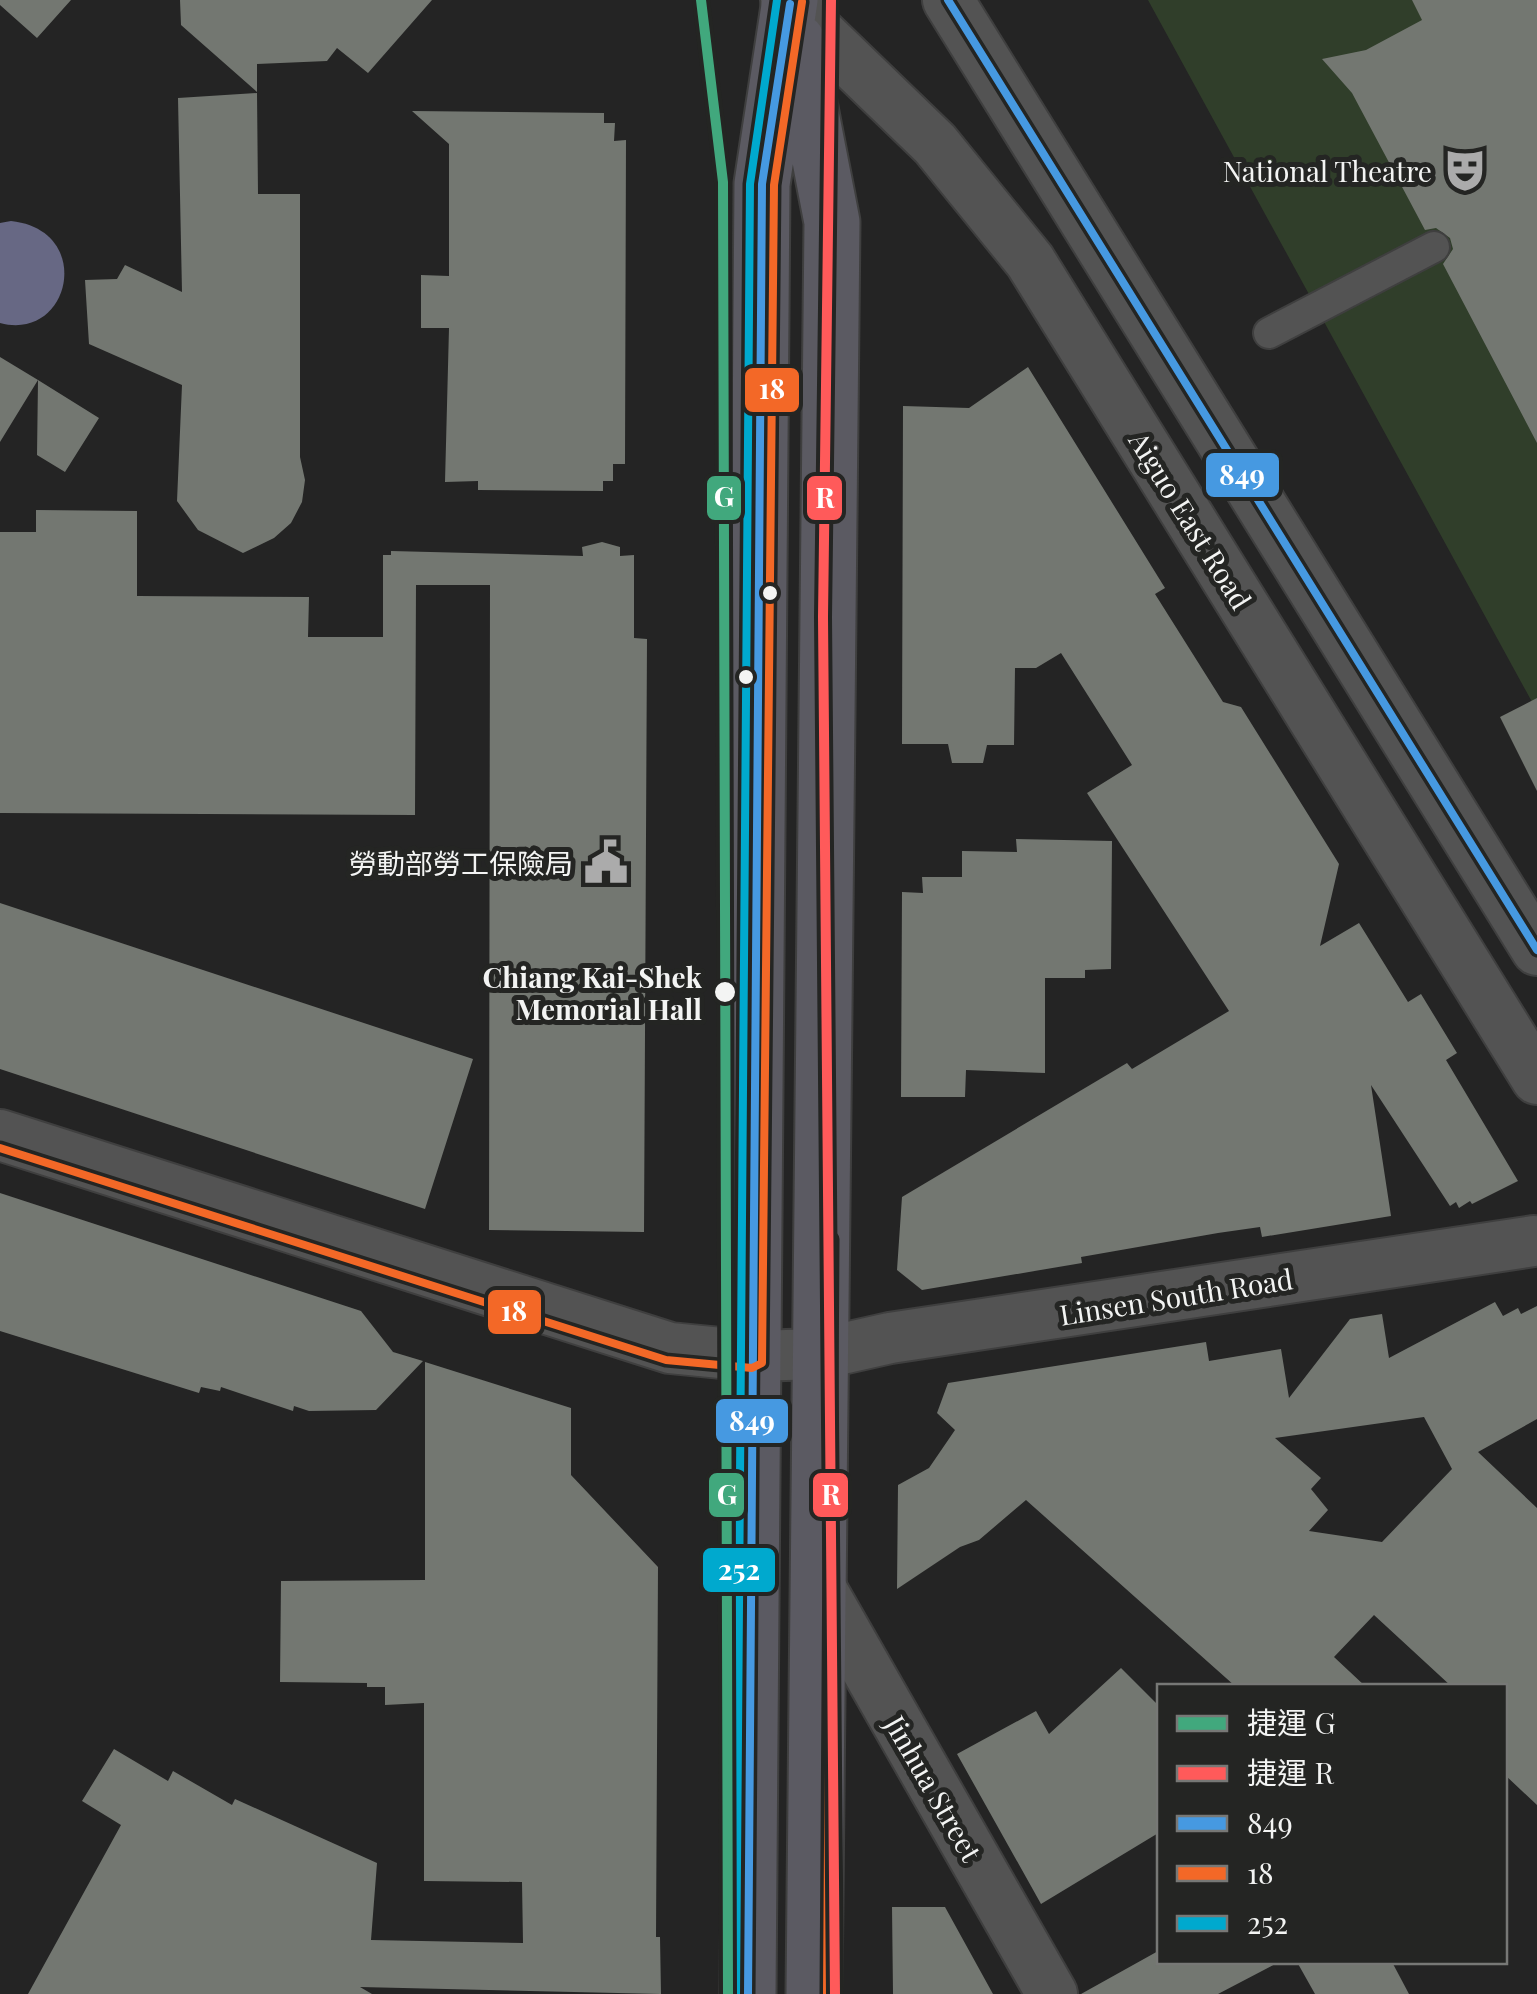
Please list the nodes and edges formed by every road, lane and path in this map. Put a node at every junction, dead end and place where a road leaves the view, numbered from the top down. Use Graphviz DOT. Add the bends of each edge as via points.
graph roads {
  1 [pos="948,0"];
  2 [pos="784,1"];
  3 [pos="1434,247"];
  4 [pos="1269,333"];
  5 [pos="1537,950"];
  6 [pos="1537,1079"];
  7 [pos="0,1135"];
  8 [pos="1534,1241"];
  9 [pos="819,1354"];
  10 [pos="752,1356"];
  11 [pos="817,1582"];
  12 [pos="748,1994"];
  13 [pos="814,1994"];
  14 [pos="1052,1994"];
  1 -- 5 [label="street"];
  2 -- 6 [label="street, Aiguo East Road" via="935,144 1030,261"];
  2 -- 9 [label="main road" via="832,222"];
  2 -- 10 [label="main road" via="762,184"];
  3 -- 4 [label="street"];
  7 -- 10 [label="street, Linsen South Road" via="670,1348"];
  8 -- 9 [label="street, Linsen South Road"];
  9 -- 10 [label="street, Linsen South Road"];
  9 -- 11 [label="main road"];
  10 -- 12 [label="main road"];
  11 -- 13 [label="main road"];
  11 -- 14 [label="street, Jinhua Street"];
}
